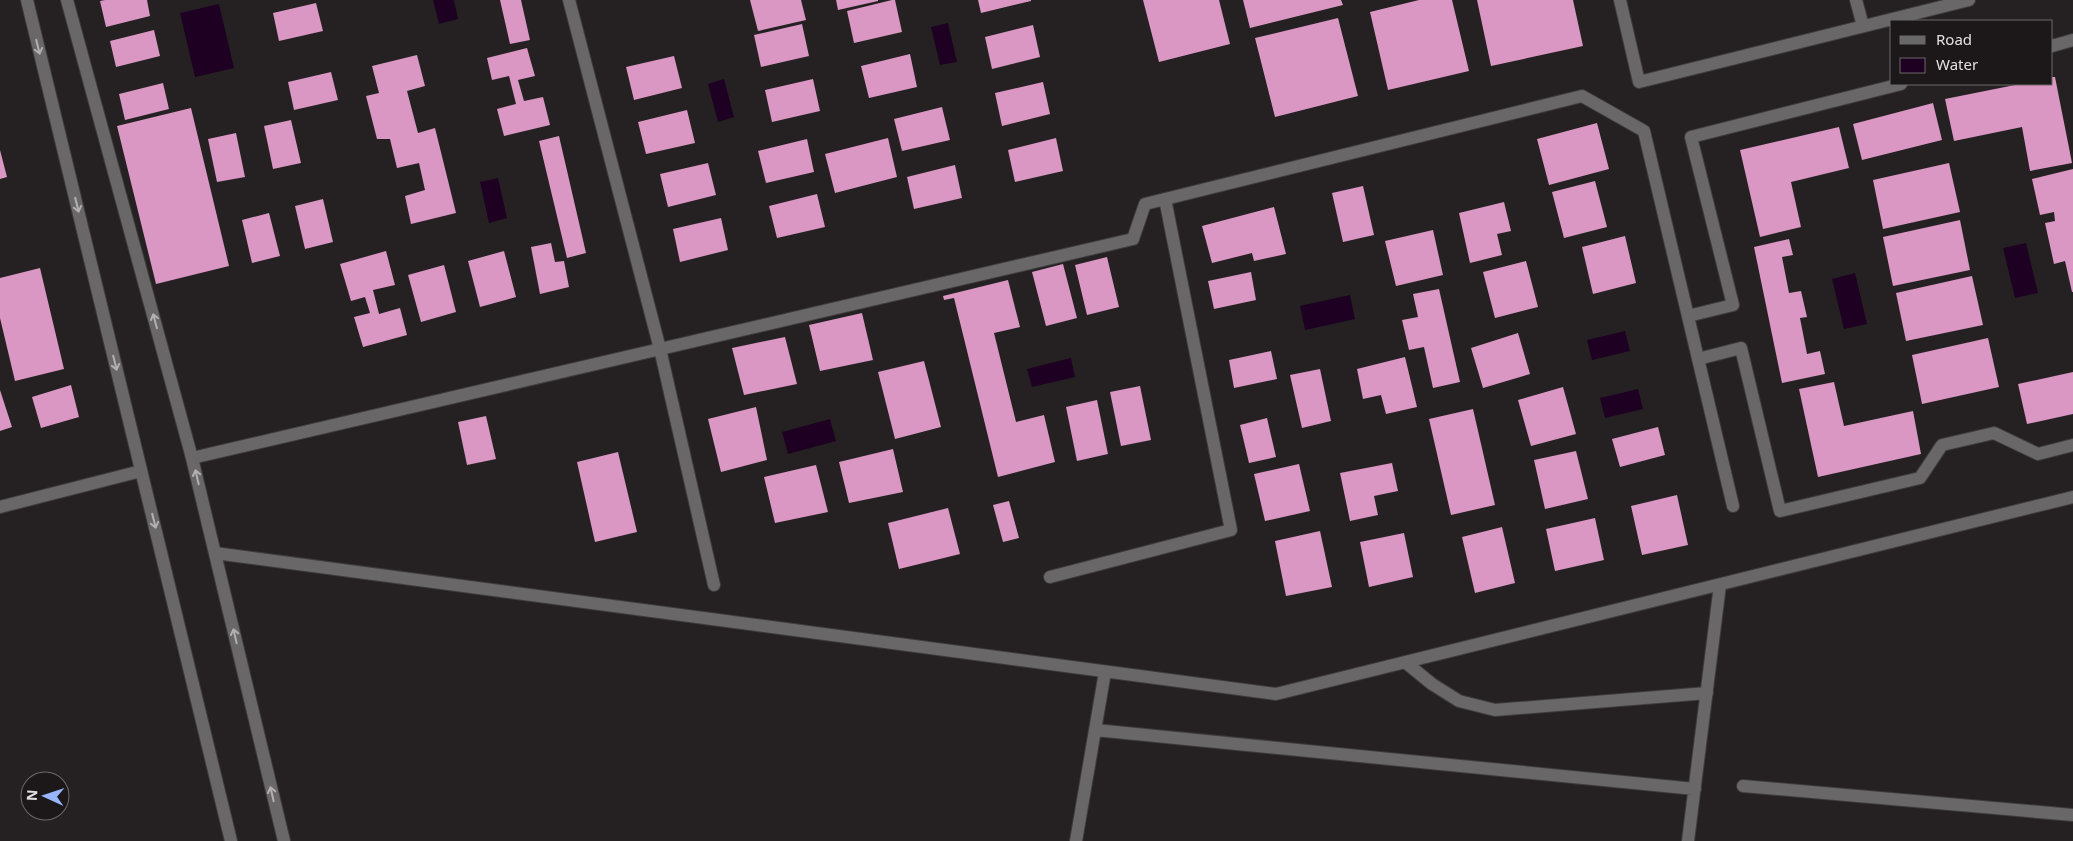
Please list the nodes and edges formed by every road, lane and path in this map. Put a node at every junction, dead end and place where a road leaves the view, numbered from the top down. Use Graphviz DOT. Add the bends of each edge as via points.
graph roads {
  1 [pos="27,0"];
  2 [pos="67,0"];
  3 [pos="569,0"];
  4 [pos="1620,0"];
  5 [pos="1856,0"];
  6 [pos="1969,0"];
  7 [pos="1863,26"];
  8 [pos="2073,40"];
  9 [pos="2053,46"];
  10 [pos="1897,85"];
  11 [pos="1165,199"];
  12 [pos="1688,316"];
  13 [pos="660,349"];
  14 [pos="1698,359"];
  15 [pos="2073,445"];
  16 [pos="192,458"];
  17 [pos="141,471"];
  18 [pos="2073,497"];
  19 [pos="1734,506"];
  20 [pos="0,507"];
  21 [pos="215,554"];
  22 [pos="1050,577"];
  23 [pos="1720,584"];
  24 [pos="714,585"];
  25 [pos="1405,662"];
  26 [pos="1105,672"];
  27 [pos="1707,693"];
  28 [pos="1094,730"];
  29 [pos="1743,786"];
  30 [pos="1695,789"];
  31 [pos="2073,815"];
  32 [pos="231,841"];
  33 [pos="284,841"];
  34 [pos="1076,841"];
  35 [pos="1688,841"];
  1 -- 17 [label="street, one-way"];
  16 -- 2 [label="street, one-way"];
  3 -- 13 [label="street"];
  4 -- 7 [label="street" via="1639,82"];
  5 -- 7 [label="street"];
  6 -- 7 [label="street"];
  8 -- 9 [label="street"];
  10 -- 12 [label="street" via="1691,136 1733,305"];
  11 -- 12 [label="street" via="1582,96 1644,131"];
  11 -- 13 [label="street" via="1145,204 1133,239"];
  11 -- 22 [label="street" via="1231,530"];
  12 -- 14 [label="street"];
  13 -- 16 [label="street"];
  13 -- 24 [label="street"];
  14 -- 15 [label="street" via="1741,348 1780,512 1920,478 1942,445 1994,433 2038,454"];
  14 -- 19 [label="street"];
  21 -- 16 [label="street, one-way"];
  17 -- 20 [label="street"];
  17 -- 32 [label="street, one-way"];
  18 -- 23 [label="street"];
  21 -- 26 [label="street"];
  33 -- 21 [label="street, one-way"];
  23 -- 25 [label="street"];
  23 -- 27 [label="street"];
  25 -- 26 [label="street" via="1276,694"];
  25 -- 27 [label="street" via="1458,701 1495,710"];
  26 -- 28 [label="street"];
  27 -- 30 [label="street"];
  28 -- 30 [label="street"];
  28 -- 34 [label="street"];
  29 -- 31 [label="street"];
  30 -- 35 [label="street"];
}
